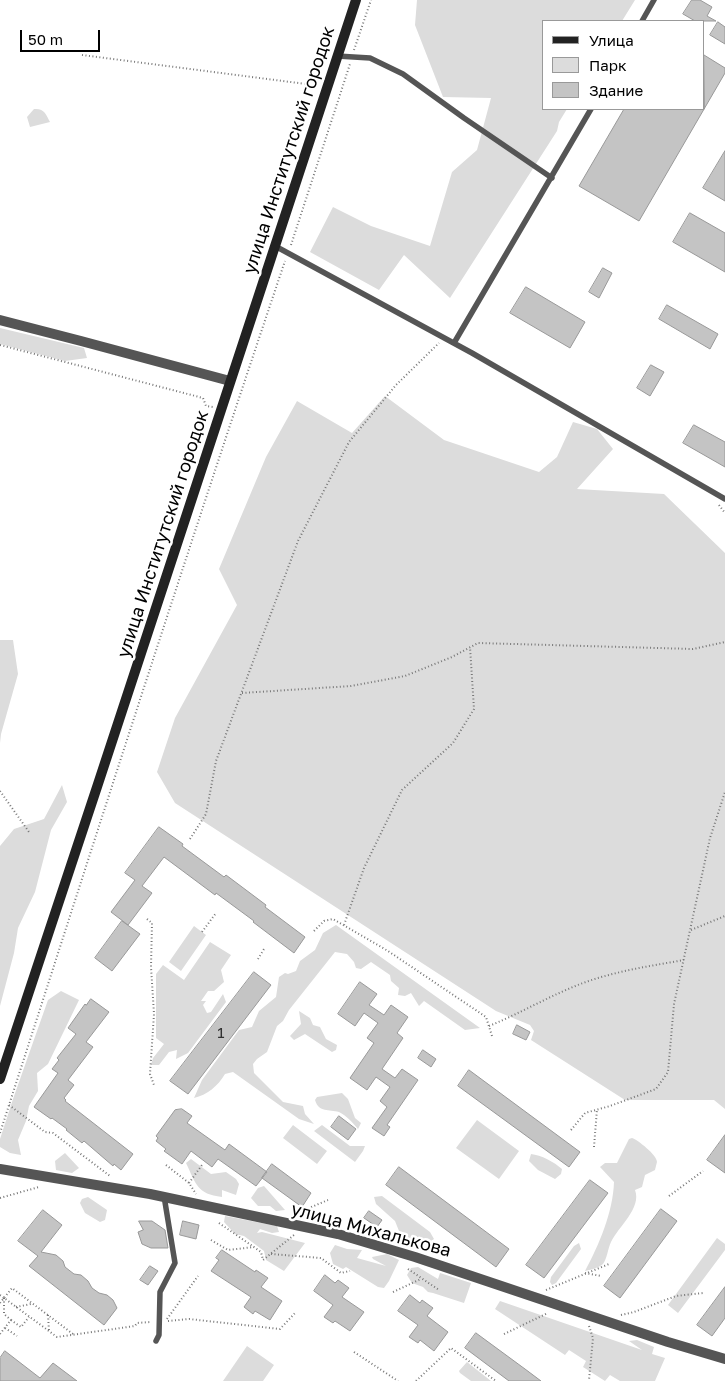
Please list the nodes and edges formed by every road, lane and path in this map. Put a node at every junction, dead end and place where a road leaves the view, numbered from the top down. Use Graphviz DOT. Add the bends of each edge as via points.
graph roads {
  1 [pos="356,0"];
  2 [pos="371,0"];
  3 [pos="654,0"];
  4 [pos="643,20"];
  5 [pos="82,55"];
  6 [pos="338,56"];
  7 [pos="352,57"];
  8 [pos="326,90"];
  9 [pos="590,110"];
  10 [pos="552,178"];
  11 [pos="275,246"];
  12 [pos="288,254"];
  13 [pos="0,320"];
  14 [pos="444,338"];
  15 [pos="454,343"];
  16 [pos="0,345"];
  17 [pos="230,381"];
  18 [pos="221,409"];
  19 [pos="725,499"];
  20 [pos="725,642"];
  21 [pos="470,647"];
  22 [pos="242,693"];
  23 [pos="0,792"];
  24 [pos="725,792"];
  25 [pos="29,832"];
  26 [pos="190,839"];
  27 [pos="216,913"];
  28 [pos="725,916"];
  29 [pos="148,919"];
  30 [pos="344,925"];
  31 [pos="690,930"];
  32 [pos="314,931"];
  33 [pos="202,932"];
  34 [pos="264,949"];
  35 [pos="258,959"];
  36 [pos="684,960"];
  37 [pos="489,1026"];
  38 [pos="492,1036"];
  39 [pos="0,1079"];
  40 [pos="154,1085"];
  41 [pos="9,1105"];
  42 [pos="596,1110"];
  43 [pos="571,1130"];
  44 [pos="0,1133"];
  45 [pos="594,1147"];
  46 [pos="166,1165"];
  47 [pos="202,1165"];
  48 [pos="0,1169"];
  49 [pos="703,1170"];
  50 [pos="112,1178"];
  51 [pos="44,1185"];
  52 [pos="164,1196"];
  53 [pos="669,1196"];
  54 [pos="0,1198"];
  55 [pos="328,1200"];
  56 [pos="294,1214"];
  57 [pos="219,1223"];
  58 [pos="304,1227"];
  59 [pos="211,1240"];
  60 [pos="254,1247"];
  61 [pos="271,1254"];
  62 [pos="608,1264"];
  63 [pos="408,1269"];
  64 [pos="350,1272"];
  65 [pos="585,1273"];
  66 [pos="198,1276"];
  67 [pos="601,1276"];
  68 [pos="421,1279"];
  69 [pos="438,1290"];
  70 [pos="394,1292"];
  71 [pos="703,1292"];
  72 [pos="527,1294"];
  73 [pos="0,1295"];
  74 [pos="4,1298"];
  75 [pos="0,1303"];
  76 [pos="32,1303"];
  77 [pos="561,1306"];
  78 [pos="16,1307"];
  79 [pos="296,1312"];
  80 [pos="585,1314"];
  81 [pos="48,1315"];
  82 [pos="29,1316"];
  83 [pos="11,1320"];
  84 [pos="602,1320"];
  85 [pos="160,1322"];
  86 [pos="5,1328"];
  87 [pos="49,1331"];
  88 [pos="0,1334"];
  89 [pos="73,1334"];
  90 [pos="504,1334"];
  91 [pos="17,1336"];
  92 [pos="156,1341"];
  93 [pos="354,1352"];
  94 [pos="725,1359"];
  95 [pos="589,1380"];
  96 [pos="398,1381"];
  97 [pos="416,1381"];
  98 [pos="496,1381"];
  1 -- 6 [label="street, улица Институтский городок"];
  2 -- 7 [label="path"];
  3 -- 4 [label="lane"];
  5 -- 8 [label="path" via="306,84"];
  6 -- 7 [label="lane"];
  6 -- 8 [label="street, улица Институтский городок"];
  7 -- 10 [label="lane" via="370,58 403,74"];
  7 -- 12 [label="path"];
  8 -- 11 [label="street, улица Институтский городок"];
  9 -- 10 [label="lane"];
  10 -- 15 [label="lane"];
  11 -- 12 [label="lane"];
  11 -- 17 [label="street, улица Институтский городок"];
  12 -- 14 [label="lane"];
  12 -- 41 [label="path"];
  13 -- 17 [label="street"];
  14 -- 15 [label="lane"];
  14 -- 22 [label="path" via="396,385 349,442 298,541"];
  15 -- 19 [label="lane"];
  16 -- 18 [label="path" via="203,398 206,406"];
  17 -- 18 [label="street, улица Институтский городок"];
  18 -- 39 [label="street, улица Институтский городок"];
  20 -- 21 [label="path" via="692,649 520,643 478,643"];
  21 -- 22 [label="path" via="405,676 351,686"];
  21 -- 30 [label="path" via="474,709 453,743 402,790 364,868"];
  22 -- 26 [label="path" via="216,761 206,814"];
  23 -- 25 [label="path"];
  24 -- 31 [label="path" via="710,838"];
  27 -- 33 [label="path"];
  28 -- 31 [label="path"];
  29 -- 40 [label="path" via="152,923 154,1014 150,1074"];
  30 -- 32 [label="path" via="333,919 324,921"];
  30 -- 37 [label="path" via="446,988 486,1017"];
  31 -- 36 [label="path"];
  34 -- 35 [label="path"];
  36 -- 37 [label="path" via="634,968 584,982"];
  36 -- 42 [label="path" via="674,1004 668,1072 656,1089"];
  37 -- 38 [label="path"];
  41 -- 44 [label="path"];
  41 -- 50 [label="path" via="46,1132 53,1132"];
  42 -- 43 [label="path" via="585,1113"];
  42 -- 45 [label="path"];
  46 -- 47 [label="path" via="189,1183"];
  48 -- 52 [label="street, улица Михалькова"];
  49 -- 53 [label="path"];
  51 -- 54 [label="path"];
  52 -- 58 [label="street, улица Михалькова"];
  52 -- 85 [label="lane" via="175,1263 160,1292"];
  55 -- 56 [label="path"];
  57 -- 60 [label="path"];
  58 -- 61 [label="path"];
  58 -- 72 [label="street, улица Михалькова" via="416,1256"];
  59 -- 60 [label="path" via="228,1250"];
  60 -- 61 [label="path" via="264,1260"];
  61 -- 64 [label="path" via="322,1258 341,1272"];
  62 -- 65 [label="path"];
  63 -- 68 [label="path"];
  65 -- 67 [label="path"];
  65 -- 72 [label="path" via="548,1290"];
  66 -- 79 [label="path" via="166,1321 188,1319 280,1329"];
  68 -- 69 [label="path"];
  68 -- 70 [label="path"];
  71 -- 84 [label="path" via="676,1296"];
  72 -- 77 [label="street, улица Михалькова"];
  73 -- 74 [label="path"];
  74 -- 75 [label="path"];
  74 -- 76 [label="path" via="12,1288"];
  74 -- 78 [label="path"];
  74 -- 83 [label="path" via="4,1314"];
  76 -- 78 [label="path"];
  76 -- 81 [label="path"];
  77 -- 80 [label="street, улица Михалькова"];
  77 -- 90 [label="path"];
  78 -- 82 [label="path"];
  80 -- 84 [label="street, улица Михалькова"];
  80 -- 95 [label="path" via="593,1338"];
  81 -- 87 [label="path"];
  81 -- 89 [label="path"];
  82 -- 83 [label="path" via="21,1327"];
  82 -- 87 [label="path"];
  83 -- 86 [label="path"];
  84 -- 94 [label="street, улица Михалькова"];
  85 -- 89 [label="path"];
  85 -- 92 [label="lane"];
  86 -- 88 [label="path"];
  86 -- 91 [label="path"];
  87 -- 89 [label="path" via="57,1337"];
  93 -- 96 [label="path"];
  97 -- 98 [label="path" via="451,1348"];
}
